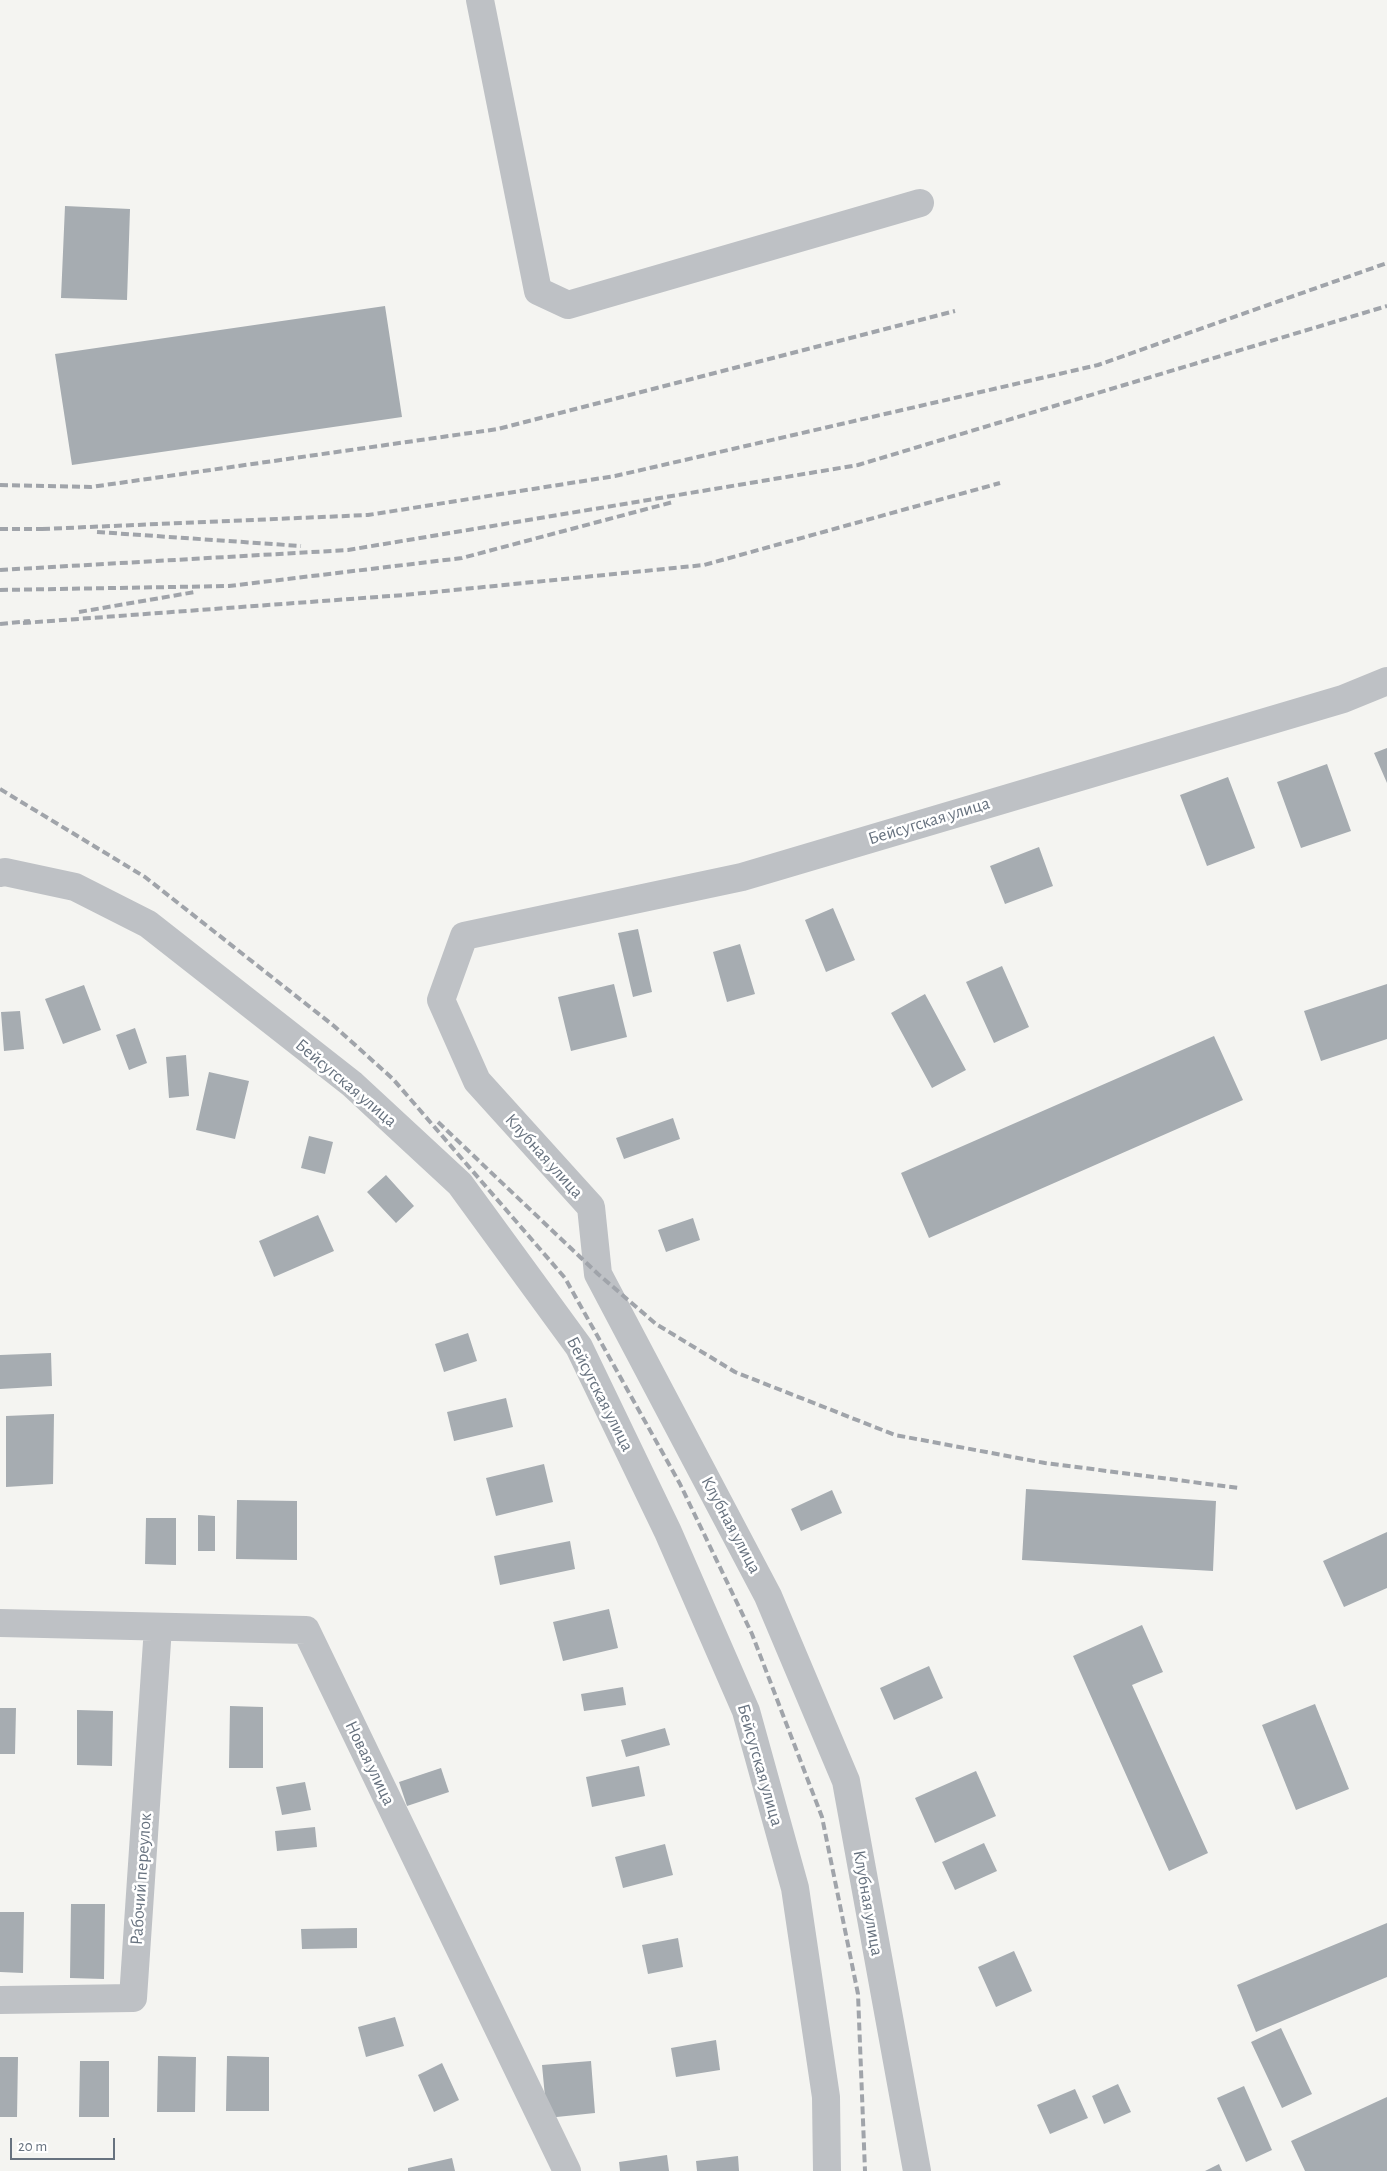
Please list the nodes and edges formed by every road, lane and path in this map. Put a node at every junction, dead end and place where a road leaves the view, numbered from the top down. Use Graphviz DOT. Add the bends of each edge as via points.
graph roads {
  1 [pos="480,0"];
  2 [pos="920,203"];
  3 [pos="1387,681"];
  4 [pos="0,873"];
  5 [pos="464,936"];
  6 [pos="0,1623"];
  7 [pos="158,1627"];
  8 [pos="0,2000"];
  9 [pos="567,2171"];
  10 [pos="827,2171"];
  11 [pos="917,2171"];
  1 -- 2 [label="street" via="538,291 568,305"];
  3 -- 5 [label="street, Бейсугская улица" via="1343,699 742,877"];
  4 -- 10 [label="street, Бейсугская улица" via="75,887 148,924 352,1084 460,1184 579,1346 668,1532 746,1711 794,1888 826,2097"];
  5 -- 11 [label="street, Клубная улица" via="441,1000 477,1081 591,1208 598,1274 768,1596 846,1781"];
  6 -- 7 [label="street, Новая улица"];
  7 -- 8 [label="street, Рабочий переулок" via="133,1998"];
  7 -- 9 [label="street, Новая улица" via="306,1630"];
}
